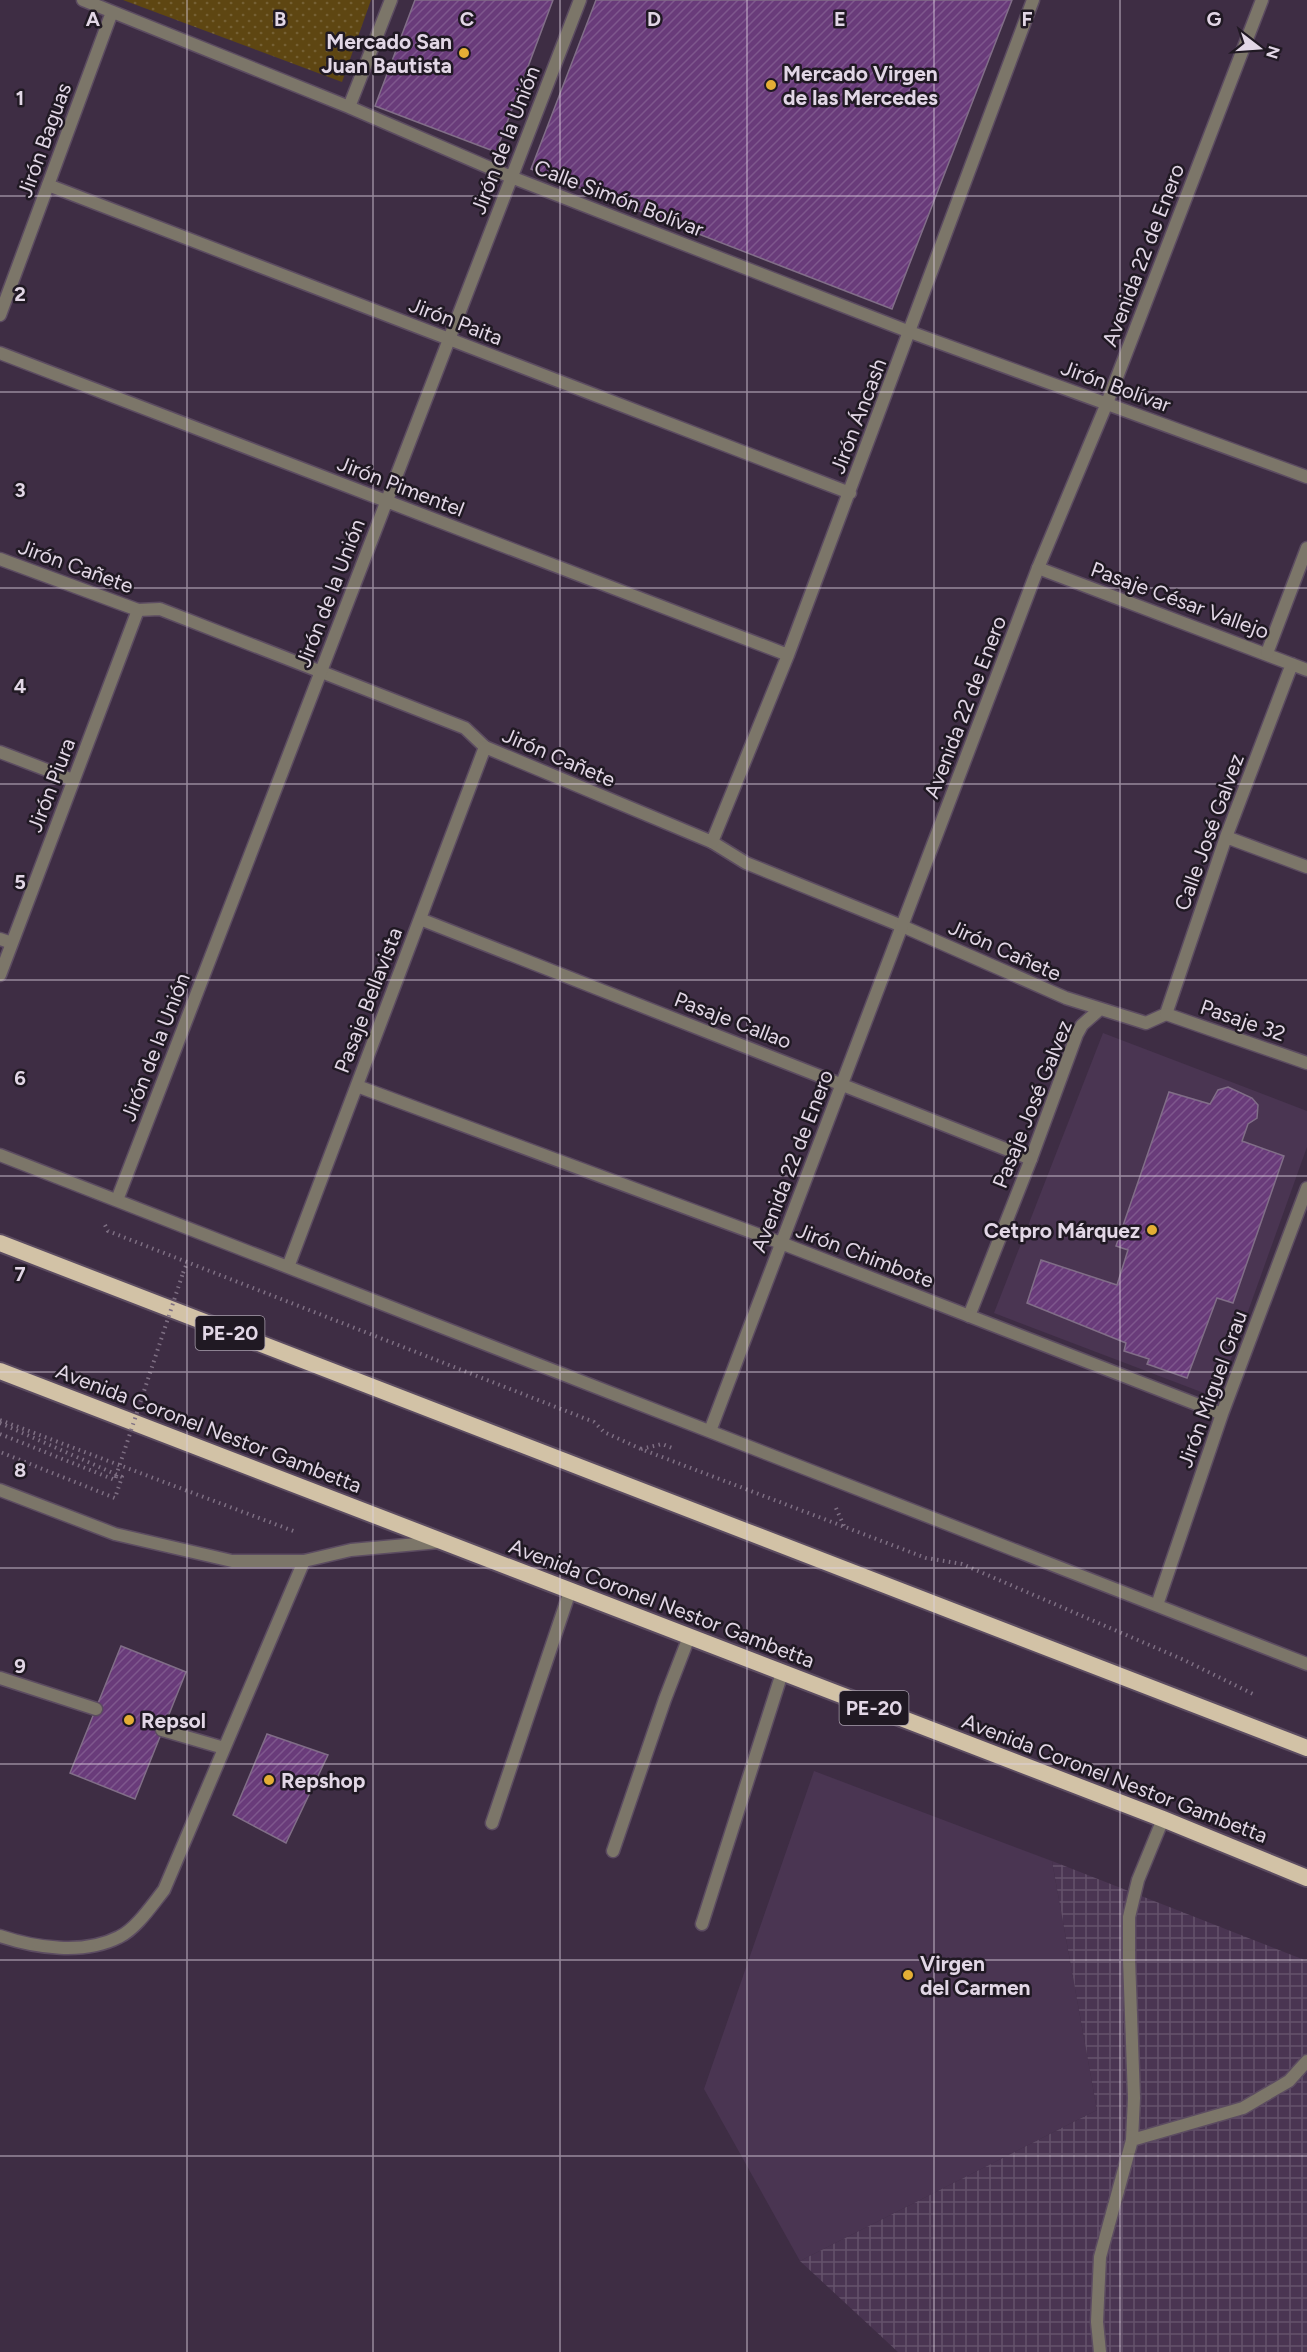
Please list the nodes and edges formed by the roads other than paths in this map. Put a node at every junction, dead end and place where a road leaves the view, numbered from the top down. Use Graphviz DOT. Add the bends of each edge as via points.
graph roads {
  1 [pos="83,0"];
  2 [pos="390,0"];
  3 [pos="580,0"];
  4 [pos="1033,0"];
  5 [pos="1262,0"];
  6 [pos="112,12"];
  7 [pos="349,107"];
  8 [pos="511,177"];
  9 [pos="48,184"];
  10 [pos="0,315"];
  11 [pos="910,332"];
  12 [pos="449,339"];
  13 [pos="0,353"];
  14 [pos="1107,403"];
  15 [pos="1307,477"];
  16 [pos="850,493"];
  17 [pos="386,501"];
  18 [pos="1307,548"];
  19 [pos="0,560"];
  20 [pos="1038,568"];
  21 [pos="138,609"];
  22 [pos="1267,653"];
  23 [pos="788,655"];
  24 [pos="1292,664"];
  25 [pos="1307,670"];
  26 [pos="321,671"];
  27 [pos="485,747"];
  28 [pos="0,752"];
  29 [pos="73,780"];
  30 [pos="1226,837"];
  31 [pos="712,842"];
  32 [pos="1307,867"];
  33 [pos="420,919"];
  34 [pos="902,926"];
  35 [pos="6,941"];
  36 [pos="0,975"];
  37 [pos="1099,1010"];
  38 [pos="1166,1014"];
  39 [pos="1307,1063"];
  40 [pos="842,1083"];
  41 [pos="357,1086"];
  42 [pos="0,1155"];
  43 [pos="1031,1159"];
  44 [pos="1307,1188"];
  45 [pos="117,1200"];
  46 [pos="0,1243"];
  47 [pos="781,1243"];
  48 [pos="288,1267"];
  49 [pos="969,1316"];
  50 [pos="0,1371"];
  51 [pos="1222,1414"];
  52 [pos="710,1431"];
  53 [pos="0,1490"];
  54 [pos="440,1542"];
  55 [pos="304,1561"];
  56 [pos="570,1591"];
  57 [pos="1157,1605"];
  58 [pos="689,1637"];
  59 [pos="1307,1664"];
  60 [pos="782,1673"];
  61 [pos="0,1678"];
  62 [pos="96,1710"];
  63 [pos="162,1731"];
  64 [pos="224,1748"];
  65 [pos="1307,1748"];
  66 [pos="1163,1819"];
  67 [pos="492,1823"];
  68 [pos="613,1851"];
  69 [pos="1307,1878"];
  70 [pos="702,1924"];
  71 [pos="0,1936"];
  72 [pos="1307,2061"];
  73 [pos="1132,2140"];
  74 [pos="1100,2352"];
  1 -- 6 [label="street, Calle Simón Bolívar"];
  2 -- 7 [label="street"];
  3 -- 8 [label="street, Jirón de la Unión"];
  4 -- 11 [label="street, Jirón Áncash"];
  5 -- 14 [label="street, Avenida 22 de Enero"];
  6 -- 7 [label="street, Calle Simón Bolívar"];
  6 -- 9 [label="street, Jirón Baguas"];
  7 -- 8 [label="street, Calle Simón Bolívar"];
  8 -- 11 [label="street, Calle Simón Bolívar"];
  8 -- 12 [label="street, Jirón de la Unión"];
  9 -- 10 [label="street, Jirón Baguas"];
  9 -- 12 [label="street, Jirón Paita"];
  11 -- 14 [label="street, Jirón Bolívar"];
  11 -- 16 [label="street, Jirón Áncash"];
  12 -- 16 [label="street, Jirón Paita"];
  12 -- 17 [label="street, Jirón de la Unión"];
  13 -- 17 [label="street, Jirón Pimentel"];
  14 -- 15 [label="street, Jirón Bolívar"];
  14 -- 20 [label="street, Avenida 22 de Enero"];
  16 -- 23 [label="street, Jirón Áncash"];
  17 -- 23 [label="street, Jirón Pimentel"];
  17 -- 26 [label="street, Jirón de la Unión"];
  18 -- 22 [label="street"];
  19 -- 21 [label="street, Jirón Cañete"];
  20 -- 22 [label="street, Pasaje César Vallejo"];
  20 -- 34 [label="street, Avenida 22 de Enero"];
  21 -- 26 [label="street, Jirón Cañete" via="160,609"];
  21 -- 29 [label="street, Jirón Piura"];
  22 -- 24 [label="street, Pasaje César Vallejo"];
  23 -- 31 [label="street, Jirón Áncash"];
  24 -- 25 [label="street, Pasaje César Vallejo"];
  24 -- 30 [label="street, Calle José Galvez"];
  26 -- 27 [label="street, Jirón Cañete" via="465,728"];
  26 -- 45 [label="street, Jirón de la Unión"];
  27 -- 31 [label="street, Jirón Cañete"];
  27 -- 33 [label="street, Pasaje Bellavista"];
  28 -- 29 [label="street"];
  29 -- 35 [label="street, Jirón Piura"];
  30 -- 32 [label="street"];
  30 -- 38 [label="street, Calle José Galvez"];
  31 -- 34 [label="street, Jirón Cañete" via="746,862"];
  33 -- 40 [label="street, Pasaje Callao"];
  33 -- 41 [label="street, Pasaje Bellavista"];
  34 -- 37 [label="street, Jirón Cañete"];
  34 -- 40 [label="street, Avenida 22 de Enero"];
  35 -- 36 [label="street, Jirón Piura"];
  37 -- 38 [label="street, Pasaje José Galvez" via="1146,1023"];
  37 -- 43 [label="street, Pasaje José Galvez" via="1077,1034"];
  38 -- 39 [label="street, Pasaje 32"];
  40 -- 43 [label="street, Pasaje Callao"];
  40 -- 47 [label="street, Avenida 22 de Enero"];
  41 -- 47 [label="street, Jirón Chimbote"];
  41 -- 48 [label="street, Pasaje Bellavista"];
  42 -- 45 [label="street"];
  43 -- 49 [label="street, Pasaje José Galvez"];
  44 -- 51 [label="street, Jirón Miguel Grau"];
  45 -- 48 [label="street"];
  46 -- 65 [label="highway, PE-20"];
  47 -- 49 [label="street, Jirón Chimbote"];
  47 -- 52 [label="street, Avenida 22 de Enero"];
  48 -- 52 [label="street"];
  49 -- 51 [label="street, Jirón Chimbote"];
  50 -- 54 [label="highway, Avenida Coronel Nestor Gambetta / PE-20"];
  51 -- 57 [label="street, Jirón Miguel Grau"];
  52 -- 57 [label="street"];
  53 -- 55 [label="street" via="115,1533 232,1561"];
  54 -- 55 [label="street" via="351,1550"];
  54 -- 56 [label="highway, Avenida Coronel Nestor Gambetta / PE-20"];
  55 -- 64 [label="street"];
  56 -- 58 [label="highway, Avenida Coronel Nestor Gambetta / PE-20"];
  56 -- 67 [label="street"];
  57 -- 59 [label="street"];
  58 -- 60 [label="highway, Avenida Coronel Nestor Gambetta / PE-20"];
  58 -- 68 [label="street"];
  60 -- 66 [label="highway, Avenida Coronel Nestor Gambetta / PE-20"];
  60 -- 70 [label="street"];
  61 -- 62 [label="street"];
  63 -- 64 [label="street"];
  64 -- 71 [label="street" via="164,1890 120,1937 88,1946 59,1948"];
  66 -- 69 [label="highway, Avenida Coronel Nestor Gambetta / PE-20"];
  66 -- 73 [label="street" via="1138,1880 1130,1917"];
  72 -- 73 [label="street" via="1289,2081 1243,2108"];
  73 -- 74 [label="street" via="1100,2257"];
}
